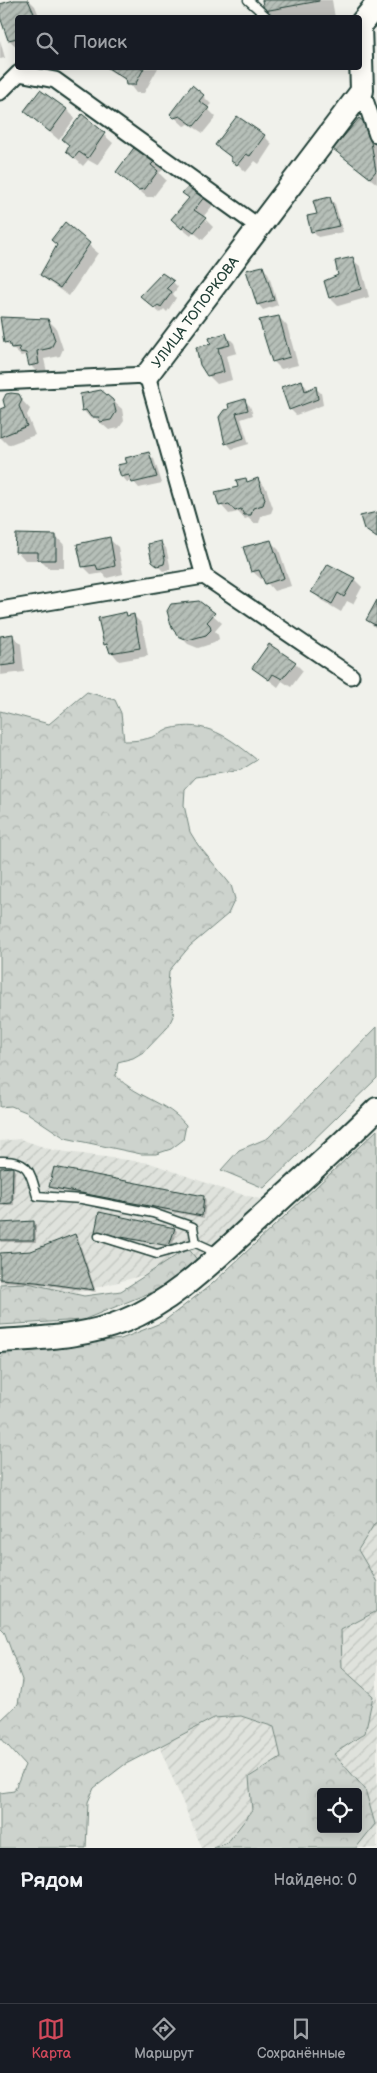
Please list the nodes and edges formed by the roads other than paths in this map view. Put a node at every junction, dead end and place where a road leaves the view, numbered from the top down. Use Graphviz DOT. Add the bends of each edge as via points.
graph roads {
  1 [pos="248,0"];
  2 [pos="377,4"];
  3 [pos="265,15"];
  4 [pos="362,23"];
  5 [pos="361,70"];
  6 [pos="362,91"];
  7 [pos="0,92"];
  8 [pos="374,116"];
  9 [pos="377,135"];
  10 [pos="259,227"];
  11 [pos="147,375"];
  12 [pos="0,382"];
  13 [pos="204,576"];
  14 [pos="0,610"];
  15 [pos="351,676"];
  16 [pos="377,1109"];
  17 [pos="0,1161"];
  18 [pos="99,1236"];
  19 [pos="196,1243"];
  20 [pos="220,1254"];
  21 [pos="0,1341"];
  1 -- 3 [label="lane"];
  2 -- 4 [label="main road"];
  5 -- 6 [label="main road"];
  6 -- 8 [label="street"];
  6 -- 10 [label="main road, УЛИЦА ТОПОРКОВА"];
  7 -- 10 [label="street" via="19,73 55,80"];
  8 -- 9 [label="street"];
  10 -- 11 [label="main road, УЛИЦА ТОПОРКОВА"];
  11 -- 12 [label="street, УЛИЦА ТОПОРКОВА"];
  11 -- 13 [label="street"];
  13 -- 14 [label="street"];
  13 -- 15 [label="street"];
  16 -- 20 [label="main road"];
  17 -- 19 [label="lane" via="15,1160 30,1171 37,1196 82,1199 153,1212 193,1227"];
  18 -- 19 [label="lane" via="157,1254"];
  19 -- 20 [label="lane"];
  20 -- 21 [label="main road" via="173,1293 124,1321 77,1334"];
}
